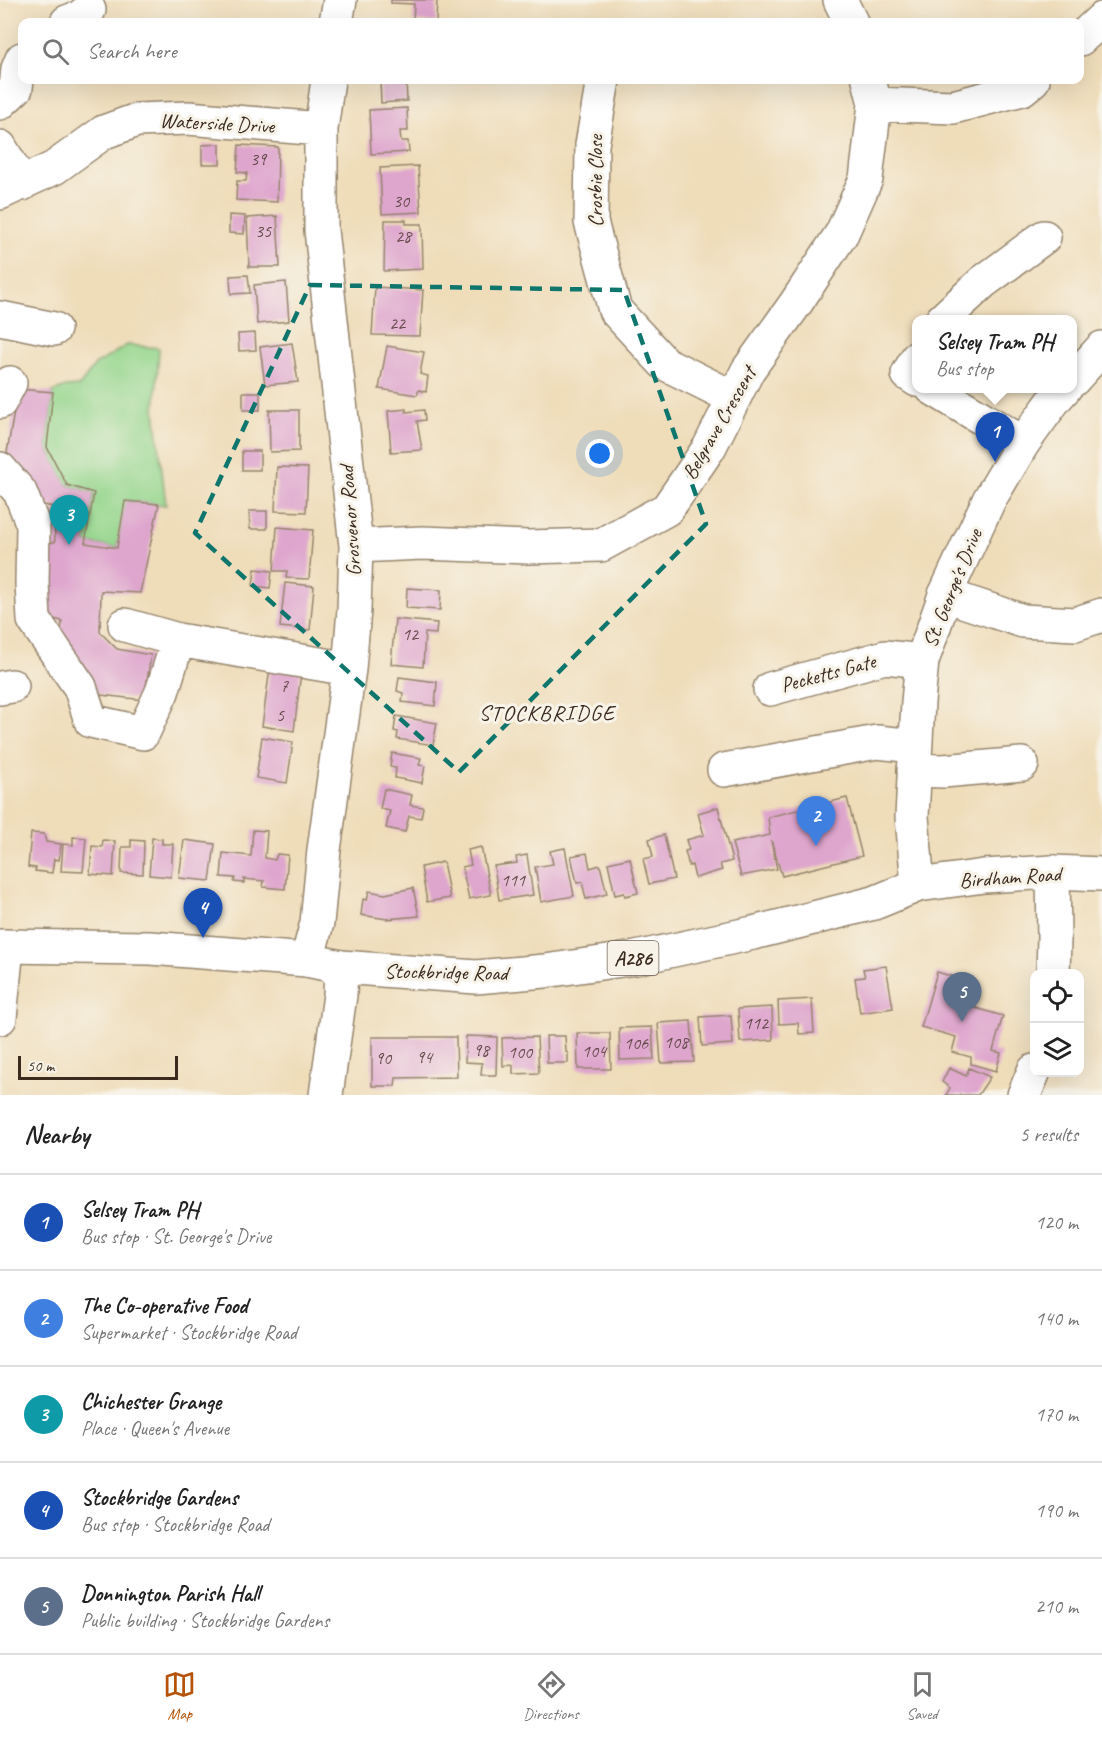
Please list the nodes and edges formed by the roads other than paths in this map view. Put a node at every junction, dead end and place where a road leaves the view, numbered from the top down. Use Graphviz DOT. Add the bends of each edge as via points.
graph roads {
  1 [pos="340,0"];
  2 [pos="840,0"];
  3 [pos="337,18"];
  4 [pos="849,18"];
  5 [pos="1102,19"];
  6 [pos="1084,35"];
  7 [pos="18,76"];
  8 [pos="327,84"];
  9 [pos="602,84"];
  10 [pos="1028,84"];
  11 [pos="872,92"];
  12 [pos="0,103"];
  13 [pos="321,129"];
  14 [pos="0,147"];
  15 [pos="11,188"];
  16 [pos="1044,237"];
  17 [pos="947,315"];
  18 [pos="0,318"];
  19 [pos="54,329"];
  20 [pos="1102,348"];
  21 [pos="1077,376"];
  22 [pos="947,393"];
  23 [pos="1060,393"];
  24 [pos="734,398"];
  25 [pos="1023,443"];
  26 [pos="0,469"];
  27 [pos="356,546"];
  28 [pos="945,595"];
  29 [pos="1102,615"];
  30 [pos="125,625"];
  31 [pos="178,640"];
  32 [pos="922,661"];
  33 [pos="349,669"];
  34 [pos="770,689"];
  35 [pos="915,758"];
  36 [pos="1022,764"];
  37 [pos="724,770"];
  38 [pos="1053,872"];
  39 [pos="1102,874"];
  40 [pos="918,885"];
  41 [pos="4,946"];
  42 [pos="307,960"];
  43 [pos="341,967"];
  44 [pos="1053,969"];
  45 [pos="0,1018"];
  46 [pos="1032,1077"];
  47 [pos="326,1095"];
  48 [pos="1024,1095"];
  1 -- 3 [label="street"];
  2 -- 4 [label="street"];
  5 -- 6 [label="street"];
  7 -- 12 [label="street" via="16,88"];
  8 -- 13 [label="street, Grosvenor Road"];
  9 -- 24 [label="street, Crosbie Close" via="592,145 591,222 615,310 664,363"];
  10 -- 11 [label="street" via="1022,89 953,106"];
  11 -- 24 [label="street, Belgrave Crescent" via="866,179 842,233 748,370"];
  13 -- 15 [label="street, Waterside Drive" via="189,118 137,120 104,132 54,168"];
  13 -- 27 [label="street, Grosvenor Road" via="321,230"];
  14 -- 15 [label="street, Waterside Drive"];
  16 -- 17 [label="street" via="983,282"];
  18 -- 19 [label="street"];
  20 -- 21 [label="street"];
  22 -- 25 [label="street"];
  23 -- 25 [label="street, St. George's Drive"];
  24 -- 27 [label="street, Belgrave Crescent" via="709,448 667,509 601,545"];
  25 -- 28 [label="street, St. George's Drive" via="989,500"];
  26 -- 31 [label="street" via="20,492 33,525 34,620 80,687 91,721 143,732 162,692"];
  27 -- 33 [label="street, Grosvenor Road"];
  28 -- 29 [label="street" via="1023,621 1075,624"];
  28 -- 32 [label="street, St. George's Drive"];
  30 -- 31 [label="street"];
  31 -- 33 [label="street"];
  32 -- 34 [label="street, Pecketts Gate" via="885,657"];
  32 -- 35 [label="street, St. George's Drive"];
  33 -- 42 [label="street, Grosvenor Road" via="317,923"];
  35 -- 36 [label="street" via="943,771"];
  35 -- 37 [label="street" via="877,742"];
  35 -- 40 [label="street, St. George's Drive" via="912,817"];
  38 -- 39 [label="street, Birdham Road / A286"];
  38 -- 40 [label="street, Birdham Road / A286"];
  38 -- 44 [label="street"];
  40 -- 43 [label="street, Stockbridge Road / A286" via="874,903 753,933 568,968 476,977"];
  41 -- 42 [label="street, Stockbridge Road / A286" via="150,948"];
  41 -- 45 [label="street"];
  42 -- 43 [label="street, Stockbridge Road / A286"];
  43 -- 47 [label="street"];
  46 -- 48 [label="street"];
}
